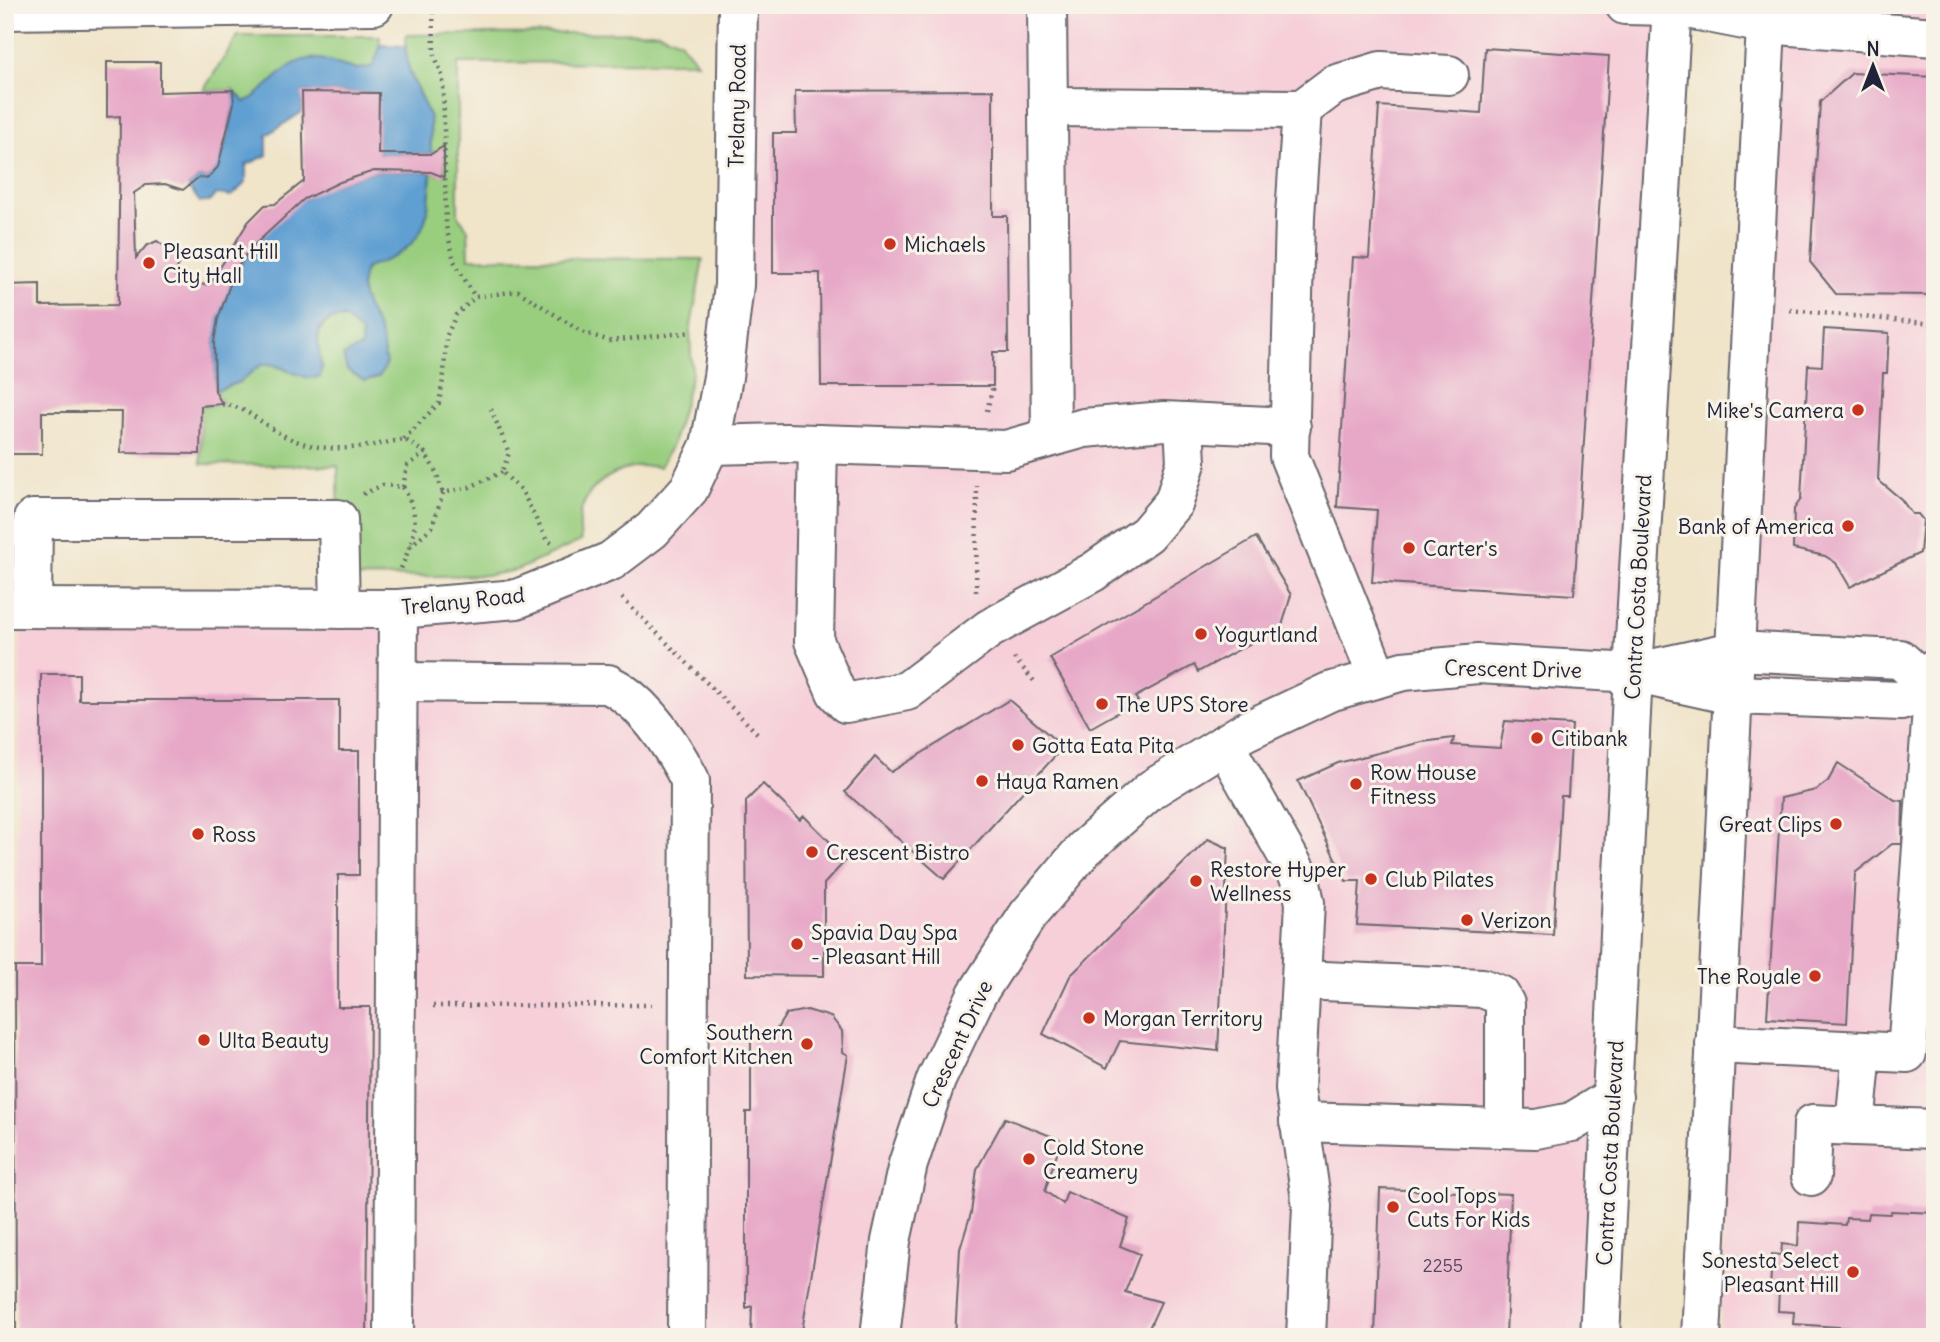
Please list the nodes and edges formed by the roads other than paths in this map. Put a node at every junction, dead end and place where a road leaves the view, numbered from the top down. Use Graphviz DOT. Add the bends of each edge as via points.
graph roads {
  1 [pos="374,5"];
  2 [pos="738,5"];
  3 [pos="1047,5"];
  4 [pos="1625,5"];
  5 [pos="1672,6"];
  6 [pos="5,10"];
  7 [pos="1766,15"];
  8 [pos="1935,37"];
  9 [pos="1449,75"];
  10 [pos="1048,107"];
  11 [pos="1302,109"];
  12 [pos="1184,422"];
  13 [pos="1291,427"];
  14 [pos="1051,437"];
  15 [pos="818,444"];
  16 [pos="710,445"];
  17 [pos="19,519"];
  18 [pos="19,608"];
  19 [pos="340,609"];
  20 [pos="398,609"];
  21 [pos="1734,651"];
  22 [pos="1633,673"];
  23 [pos="1378,678"];
  24 [pos="398,682"];
  25 [pos="1934,682"];
  26 [pos="1732,695"];
  27 [pos="1224,744"];
  28 [pos="1301,980"];
  29 [pos="1715,1044"];
  30 [pos="1862,1051"];
  31 [pos="1921,1052"];
  32 [pos="1613,1097"];
  33 [pos="1299,1122"];
  34 [pos="1855,1126"];
  35 [pos="1505,1128"];
  36 [pos="1935,1129"];
  37 [pos="1811,1176"];
  38 [pos="1703,1280"];
  39 [pos="394,1337"];
  40 [pos="687,1337"];
  41 [pos="880,1337"];
  42 [pos="1306,1337"];
  43 [pos="1600,1337"];
  44 [pos="1701,1337"];
  45 [pos="1720,1337"];
  1 -- 6 [label="main road"];
  2 -- 16 [label="main road, Trelany Road" via="734,285"];
  3 -- 10 [label="main road"];
  4 -- 5 [label="main road"];
  5 -- 7 [label="main road"];
  5 -- 22 [label="main road, Contra Costa Boulevard"];
  7 -- 8 [label="main road"];
  7 -- 21 [label="main road"];
  9 -- 11 [label="main road" via="1381,71 1334,85"];
  10 -- 11 [label="main road"];
  10 -- 14 [label="main road"];
  11 -- 13 [label="main road"];
  12 -- 13 [label="main road"];
  12 -- 14 [label="main road" via="1084,428"];
  12 -- 15 [label="main road" via="1186,463 1174,502 1147,534 1093,572 989,629 907,691 846,703 836,692 814,641"];
  13 -- 23 [label="main road" via="1289,456"];
  14 -- 15 [label="main road" via="1006,450"];
  15 -- 16 [label="main road"];
  16 -- 20 [label="main road, Trelany Road" via="689,489 652,530 611,561 517,599"];
  17 -- 18 [label="main road"];
  17 -- 19 [label="main road" via="338,519"];
  18 -- 19 [label="main road, Trelany Road"];
  19 -- 20 [label="main road, Trelany Road"];
  20 -- 24 [label="main road"];
  21 -- 22 [label="main road"];
  21 -- 25 [label="main road" via="1900,659"];
  21 -- 26 [label="main road"];
  22 -- 23 [label="main road, Crescent Drive" via="1479,664 1403,671"];
  22 -- 26 [label="main road, Crescent Drive"];
  22 -- 32 [label="main road, Contra Costa Boulevard"];
  23 -- 27 [label="main road, Crescent Drive" via="1329,692"];
  24 -- 39 [label="main road"];
  24 -- 40 [label="main road" via="608,684 622,691 670,742 691,780"];
  25 -- 26 [label="main road, Crescent Drive" via="1901,701"];
  25 -- 31 [label="main road"];
  26 -- 29 [label="main road"];
  27 -- 28 [label="main road" via="1300,878 1305,904"];
  27 -- 41 [label="main road, Crescent Drive" via="1152,789 1084,849 1028,915 977,994 936,1080 908,1164 891,1241"];
  28 -- 33 [label="main road" via="1295,1089"];
  28 -- 35 [label="main road" via="1482,988 1500,995 1505,1004"];
  29 -- 30 [label="main road"];
  29 -- 38 [label="main road"];
  30 -- 31 [label="main road"];
  30 -- 34 [label="main road"];
  32 -- 35 [label="main road" via="1572,1122 1536,1129"];
  32 -- 43 [label="main road, Contra Costa Boulevard"];
  33 -- 35 [label="main road"];
  33 -- 42 [label="main road" via="1312,1206"];
  34 -- 36 [label="main road"];
  34 -- 37 [label="main road" via="1813,1124"];
  38 -- 44 [label="main road"];
  38 -- 45 [label="main road"];
}
